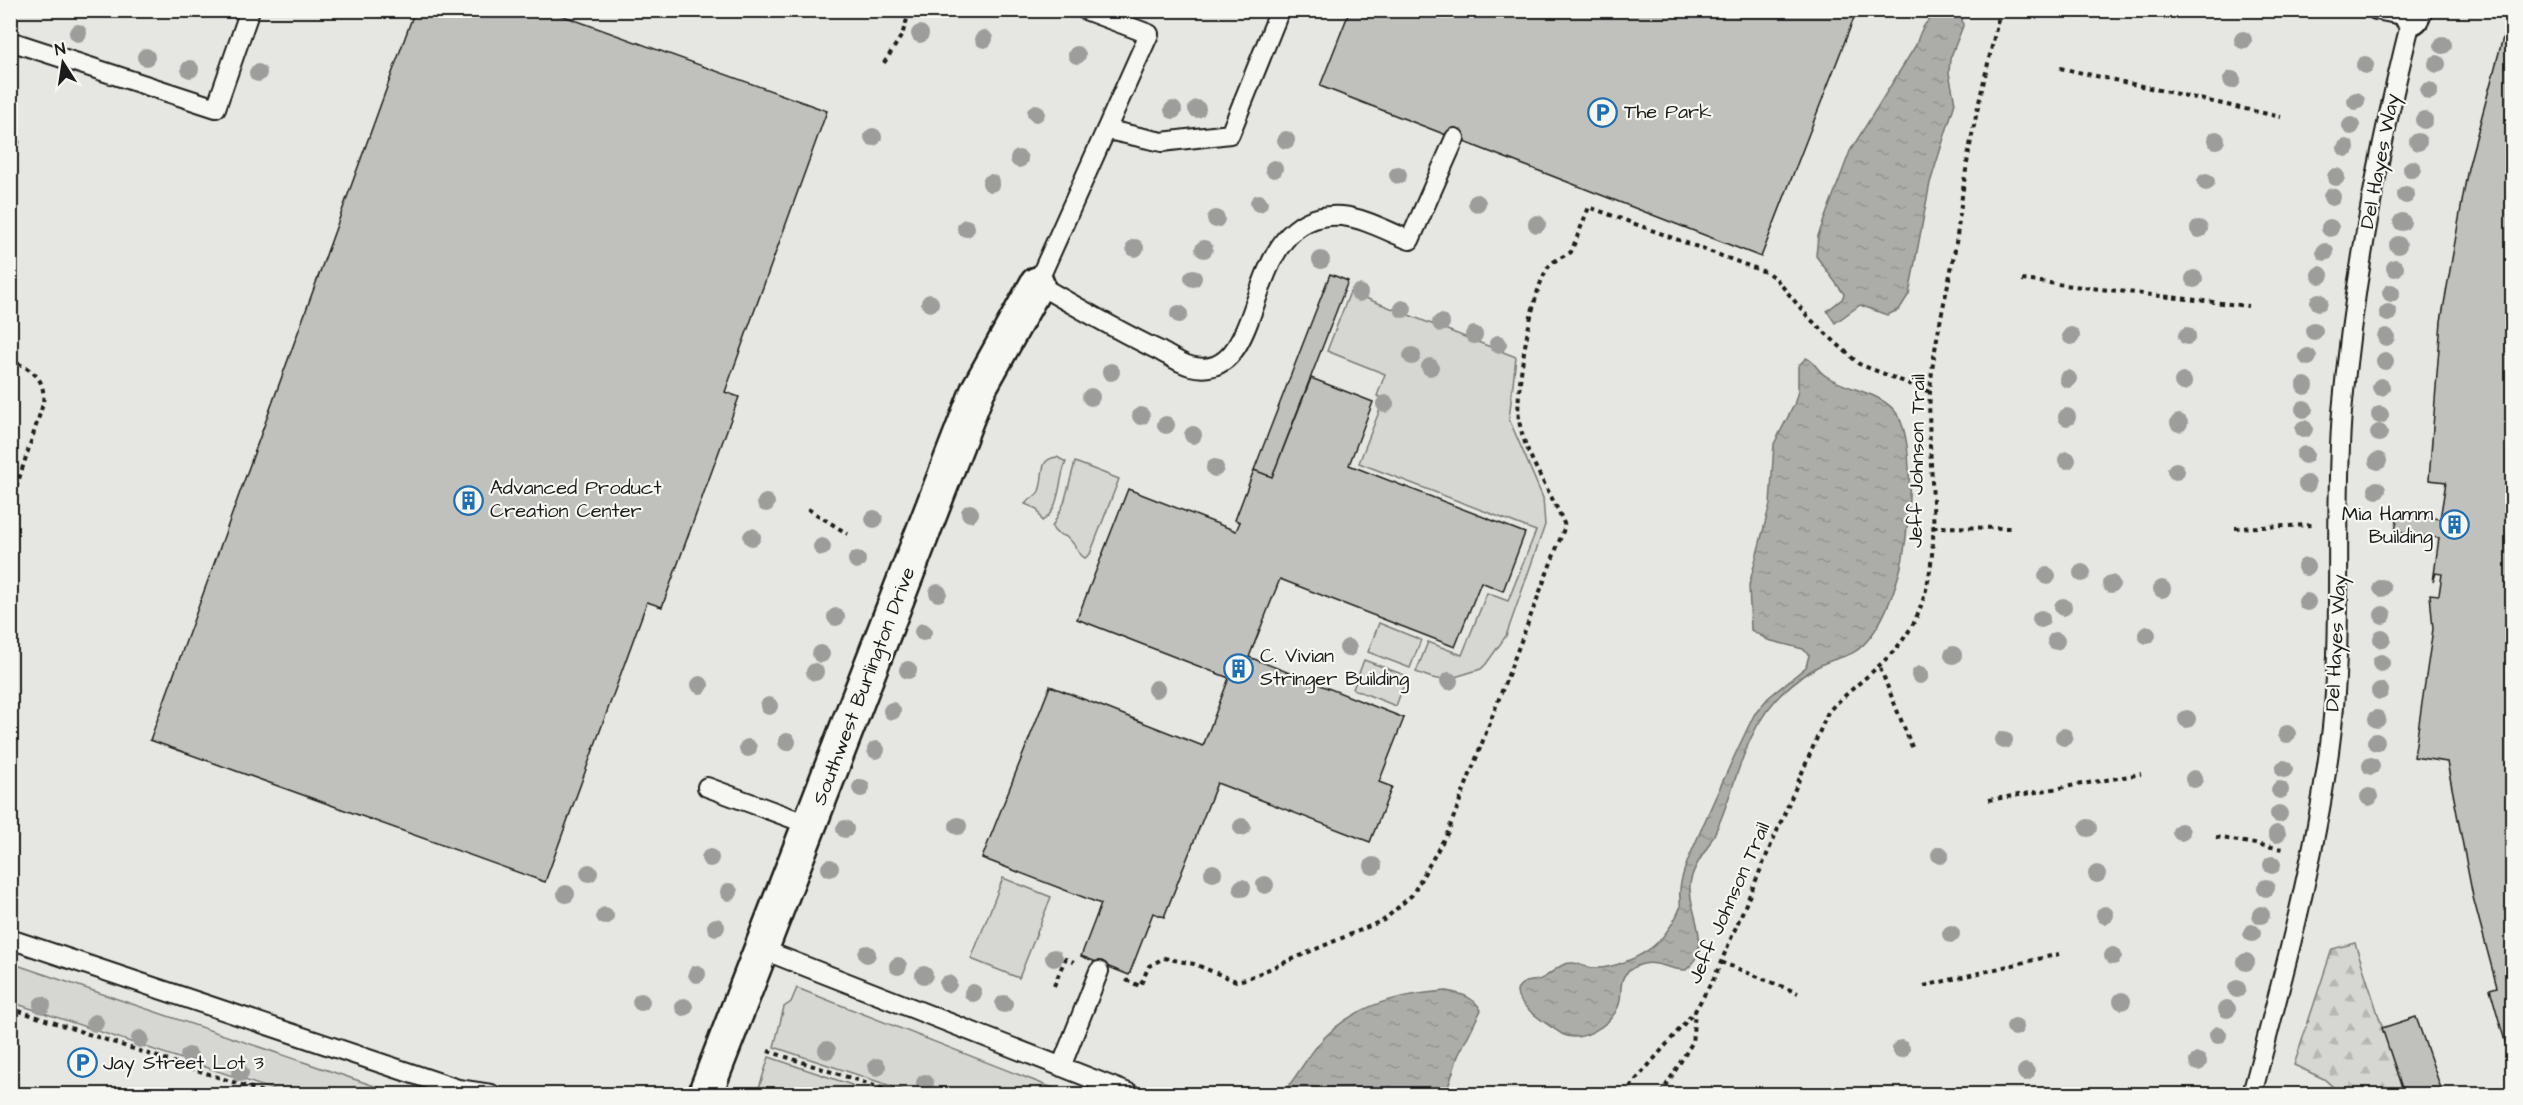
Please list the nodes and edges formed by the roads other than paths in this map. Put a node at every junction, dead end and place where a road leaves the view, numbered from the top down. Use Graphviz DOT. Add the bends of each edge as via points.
graph roads {
  1 [pos="250,10"];
  2 [pos="1085,10"];
  3 [pos="1281,10"];
  4 [pos="2376,10"];
  5 [pos="2414,14"];
  6 [pos="10,41"];
  7 [pos="1108,130"];
  8 [pos="1455,138"];
  9 [pos="1038,284"];
  10 [pos="707,787"];
  11 [pos="810,825"];
  12 [pos="10,939"];
  13 [pos="761,949"];
  14 [pos="1100,971"];
  15 [pos="1061,1066"];
  16 [pos="491,1095"];
  17 [pos="705,1095"];
  18 [pos="1131,1095"];
  19 [pos="2252,1095"];
  1 -- 6 [label="lane" via="216,108"];
  2 -- 7 [label="lane" via="1149,34"];
  3 -- 7 [label="lane" via="1230,134 1162,142"];
  4 -- 5 [label="lane"];
  5 -- 19 [label="lane, Del Hayes Way" via="2379,156 2355,294 2342,413 2337,669 2329,752 2311,853"];
  7 -- 9 [label="lane"];
  8 -- 9 [label="lane" via="1410,240 1343,216 1318,217 1299,225 1272,257 1239,347 1225,362 1191,366 1123,333"];
  9 -- 11 [label="street, Southwest Burlington Drive" via="978,390"];
  10 -- 11 [label="lane"];
  11 -- 13 [label="street, Southwest Burlington Drive"];
  12 -- 16 [label="lane" via="458,1089"];
  13 -- 15 [label="lane"];
  13 -- 17 [label="street, Southwest Burlington Drive"];
  14 -- 15 [label="lane"];
  15 -- 18 [label="lane"];
}
